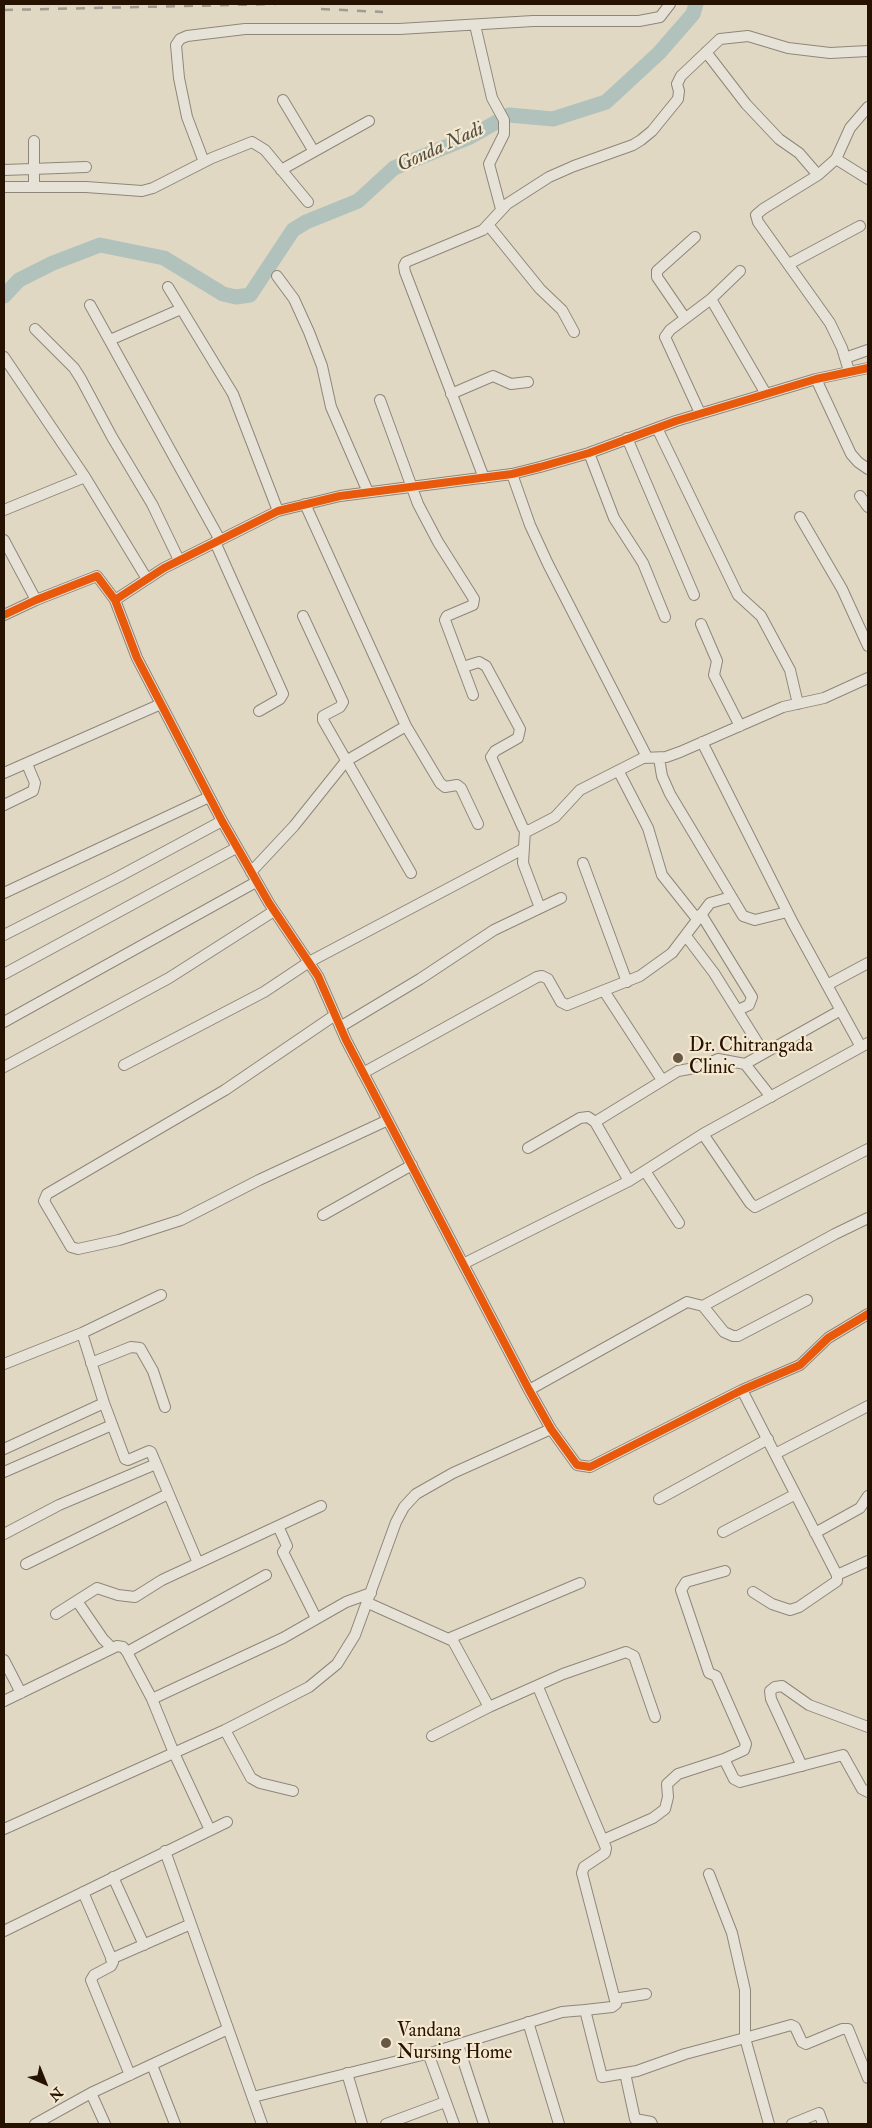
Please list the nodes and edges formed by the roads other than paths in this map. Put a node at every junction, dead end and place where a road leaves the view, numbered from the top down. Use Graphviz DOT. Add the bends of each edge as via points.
graph roads {
  1 [pos="670,4"];
  2 [pos="475,25"];
  3 [pos="868,51"];
  4 [pos="706,52"];
  5 [pos="283,100"];
  6 [pos="868,108"];
  7 [pos="369,121"];
  8 [pos="34,141"];
  9 [pos="313,150"];
  10 [pos="836,159"];
  11 [pos="204,162"];
  12 [pos="86,167"];
  13 [pos="34,169"];
  14 [pos="4,170"];
  15 [pos="280,170"];
  16 [pos="818,175"];
  17 [pos="868,179"];
  18 [pos="4,187"];
  19 [pos="34,187"];
  20 [pos="308,202"];
  21 [pos="501,210"];
  22 [pos="488,226"];
  23 [pos="860,226"];
  24 [pos="695,237"];
  25 [pos="789,264"];
  26 [pos="740,271"];
  27 [pos="277,276"];
  28 [pos="168,287"];
  29 [pos="711,299"];
  30 [pos="90,305"];
  31 [pos="181,309"];
  32 [pos="686,318"];
  33 [pos="35,329"];
  34 [pos="574,332"];
  35 [pos="110,340"];
  36 [pos="868,350"];
  37 [pos="4,357"];
  38 [pos="845,358"];
  39 [pos="868,368"];
  40 [pos="849,371"];
  41 [pos="816,379"];
  42 [pos="528,382"];
  43 [pos="451,394"];
  44 [pos="766,394"];
  45 [pos="380,400"];
  46 [pos="700,413"];
  47 [pos="657,428"];
  48 [pos="627,438"];
  49 [pos="589,453"];
  50 [pos="868,469"];
  51 [pos="512,474"];
  52 [pos="85,477"];
  53 [pos="484,478"];
  54 [pos="410,487"];
  55 [pos="368,492"];
  56 [pos="860,496"];
  57 [pos="305,504"];
  58 [pos="868,507"];
  59 [pos="4,510"];
  60 [pos="278,511"];
  61 [pos="800,517"];
  62 [pos="4,540"];
  63 [pos="218,541"];
  64 [pos="179,560"];
  65 [pos="147,579"];
  66 [pos="694,595"];
  67 [pos="36,600"];
  68 [pos="115,600"];
  69 [pos="4,616"];
  70 [pos="303,616"];
  71 [pos="665,617"];
  72 [pos="701,624"];
  73 [pos="868,646"];
  74 [pos="463,667"];
  75 [pos="868,678"];
  76 [pos="474,695"];
  77 [pos="161,704"];
  78 [pos="798,704"];
  79 [pos="259,711"];
  80 [pos="406,726"];
  81 [pos="740,726"];
  82 [pos="702,742"];
  83 [pos="647,757"];
  84 [pos="659,758"];
  85 [pos="346,761"];
  86 [pos="27,764"];
  87 [pos="619,772"];
  88 [pos="4,774"];
  89 [pos="209,797"];
  90 [pos="4,805"];
  91 [pos="222,821"];
  92 [pos="478,824"];
  93 [pos="525,830"];
  94 [pos="236,848"];
  95 [pos="523,848"];
  96 [pos="582,863"];
  97 [pos="251,872"];
  98 [pos="411,873"];
  99 [pos="256,882"];
  100 [pos="4,893"];
  101 [pos="731,897"];
  102 [pos="561,898"];
  103 [pos="540,908"];
  104 [pos="274,912"];
  105 [pos="787,912"];
  106 [pos="699,916"];
  107 [pos="4,935"];
  108 [pos="686,936"];
  109 [pos="309,962"];
  110 [pos="868,963"];
  111 [pos="4,974"];
  112 [pos="627,982"];
  113 [pos="827,985"];
  114 [pos="604,991"];
  115 [pos="738,1010"];
  116 [pos="841,1010"];
  117 [pos="335,1015"];
  118 [pos="4,1022"];
  119 [pos="340,1027"];
  120 [pos="865,1045"];
  121 [pos="764,1053"];
  122 [pos="745,1064"];
  123 [pos="124,1065"];
  124 [pos="4,1066"];
  125 [pos="363,1073"];
  126 [pos="662,1080"];
  127 [pos="771,1097"];
  128 [pos="388,1120"];
  129 [pos="594,1122"];
  130 [pos="703,1134"];
  131 [pos="528,1148"];
  132 [pos="868,1149"];
  133 [pos="412,1165"];
  134 [pos="645,1171"];
  135 [pos="629,1181"];
  136 [pos="323,1215"];
  137 [pos="868,1218"];
  138 [pos="679,1223"];
  139 [pos="465,1264"];
  140 [pos="161,1295"];
  141 [pos="807,1300"];
  142 [pos="703,1306"];
  143 [pos="868,1314"];
  144 [pos="82,1333"];
  145 [pos="91,1363"];
  146 [pos="4,1364"];
  147 [pos="529,1390"];
  148 [pos="742,1390"];
  149 [pos="104,1403"];
  150 [pos="868,1406"];
  151 [pos="165,1407"];
  152 [pos="112,1425"];
  153 [pos="551,1429"];
  154 [pos="768,1440"];
  155 [pos="4,1449"];
  156 [pos="775,1454"];
  157 [pos="156,1464"];
  158 [pos="4,1472"];
  159 [pos="168,1494"];
  160 [pos="794,1495"];
  161 [pos="868,1496"];
  162 [pos="659,1499"];
  163 [pos="321,1506"];
  164 [pos="278,1526"];
  165 [pos="723,1532"];
  166 [pos="815,1533"];
  167 [pos="4,1534"];
  168 [pos="868,1561"];
  169 [pos="198,1563"];
  170 [pos="26,1564"];
  171 [pos="725,1571"];
  172 [pos="266,1575"];
  173 [pos="837,1575"];
  174 [pos="580,1583"];
  175 [pos="753,1592"];
  176 [pos="370,1598"];
  177 [pos="76,1601"];
  178 [pos="56,1614"];
  179 [pos="316,1618"];
  180 [pos="450,1638"];
  181 [pos="112,1648"];
  182 [pos="127,1652"];
  183 [pos="4,1660"];
  184 [pos="538,1687"];
  185 [pos="21,1693"];
  186 [pos="152,1699"];
  187 [pos="4,1700"];
  188 [pos="489,1707"];
  189 [pos="655,1717"];
  190 [pos="868,1727"];
  191 [pos="225,1730"];
  192 [pos="432,1736"];
  193 [pos="174,1753"];
  194 [pos="724,1759"];
  195 [pos="802,1766"];
  196 [pos="293,1791"];
  197 [pos="868,1792"];
  198 [pos="227,1822"];
  199 [pos="4,1829"];
  200 [pos="210,1830"];
  201 [pos="603,1840"];
  202 [pos="164,1852"];
  203 [pos="709,1874"];
  204 [pos="113,1877"];
  205 [pos="83,1892"];
  206 [pos="191,1924"];
  207 [pos="4,1931"];
  208 [pos="144,1945"];
  209 [pos="111,1959"];
  210 [pos="646,1994"];
  211 [pos="616,2001"];
  212 [pos="585,2010"];
  213 [pos="528,2022"];
  214 [pos="228,2029"];
  215 [pos="745,2038"];
  216 [pos="458,2045"];
  217 [pos="428,2053"];
  218 [pos="152,2064"];
  219 [pos="347,2073"];
  220 [pos="626,2073"];
  221 [pos="130,2075"];
  222 [pos="868,2077"];
  223 [pos="91,2094"];
  224 [pos="253,2097"];
  225 [pos="445,2102"];
  226 [pos="53,2120"];
  227 [pos="35,2124"];
  228 [pos="105,2124"];
  229 [pos="175,2124"];
  230 [pos="262,2124"];
  231 [pos="362,2124"];
  232 [pos="386,2124"];
  233 [pos="454,2124"];
  234 [pos="484,2124"];
  235 [pos="559,2124"];
  236 [pos="652,2124"];
  237 [pos="769,2124"];
  238 [pos="792,2124"];
  239 [pos="823,2124"];
  1 -- 2 [label="street" via="666,12 654,20"];
  2 -- 11 [label="street" via="245,28 183,37 176,46 179,78 187,116"];
  2 -- 21 [label="street" via="492,98 502,116 504,134 489,164"];
  3 -- 4 [label="street" via="830,53 788,48 748,36 720,39"];
  4 -- 16 [label="street" via="746,104"];
  4 -- 21 [label="street" via="677,81 678,99 641,140 549,178"];
  5 -- 9 [label="street"];
  6 -- 10 [label="street" via="850,128"];
  7 -- 9 [label="street"];
  8 -- 13 [label="street"];
  9 -- 15 [label="street"];
  10 -- 16 [label="street"];
  10 -- 17 [label="street"];
  11 -- 15 [label="street" via="252,142 265,150"];
  11 -- 19 [label="street" via="142,191 86,186"];
  12 -- 13 [label="street"];
  13 -- 14 [label="street"];
  13 -- 19 [label="street"];
  15 -- 20 [label="street"];
  16 -- 25 [label="street" via="762,208 756,215"];
  18 -- 19 [label="street"];
  21 -- 22 [label="street"];
  22 -- 34 [label="street" via="540,289 562,310"];
  22 -- 43 [label="street" via="411,259 404,266"];
  23 -- 25 [label="street"];
  24 -- 32 [label="street" via="657,272 657,277"];
  25 -- 38 [label="street" via="830,323"];
  26 -- 29 [label="street"];
  27 -- 55 [label="street" via="294,299 309,332 322,366 331,407"];
  28 -- 31 [label="street"];
  29 -- 32 [label="street"];
  29 -- 44 [label="street"];
  30 -- 35 [label="street"];
  31 -- 35 [label="street"];
  31 -- 60 [label="street" via="233,394"];
  32 -- 46 [label="street" via="665,337"];
  33 -- 64 [label="street" via="66,359 81,379 152,504"];
  35 -- 63 [label="street"];
  36 -- 38 [label="street"];
  37 -- 52 [label="street"];
  38 -- 40 [label="street"];
  39 -- 40 [label="street"];
  40 -- 41 [label="street"];
  41 -- 44 [label="street"];
  41 -- 50 [label="street" via="851,454"];
  42 -- 43 [label="street" via="511,384 498,377 486,377"];
  43 -- 53 [label="street"];
  44 -- 46 [label="street"];
  45 -- 54 [label="street"];
  46 -- 47 [label="street"];
  47 -- 48 [label="street"];
  47 -- 78 [label="street" via="738,595 761,616 790,670"];
  48 -- 49 [label="street"];
  48 -- 66 [label="street"];
  49 -- 51 [label="street"];
  49 -- 71 [label="street" via="614,518 643,563"];
  51 -- 53 [label="street"];
  51 -- 83 [label="street" via="548,564"];
  52 -- 59 [label="street"];
  52 -- 65 [label="street"];
  53 -- 54 [label="street"];
  54 -- 55 [label="street"];
  54 -- 74 [label="street" via="438,542 475,601 446,618"];
  55 -- 57 [label="street"];
  56 -- 58 [label="street"];
  57 -- 60 [label="street"];
  57 -- 80 [label="street"];
  60 -- 63 [label="street"];
  61 -- 73 [label="street" via="842,590"];
  62 -- 67 [label="street"];
  63 -- 64 [label="street"];
  63 -- 79 [label="street" via="283,694"];
  64 -- 65 [label="street"];
  65 -- 68 [label="street"];
  67 -- 68 [label="street" via="97,576"];
  67 -- 69 [label="street"];
  68 -- 77 [label="street" via="137,658"];
  70 -- 85 [label="street" via="343,702 322,718"];
  72 -- 81 [label="street" via="717,661 714,676"];
  74 -- 76 [label="street"];
  74 -- 93 [label="street" via="479,662 486,666 520,729 518,738 495,751 491,757"];
  75 -- 78 [label="street" via="824,698"];
  77 -- 86 [label="street"];
  77 -- 89 [label="street"];
  78 -- 81 [label="street"];
  80 -- 85 [label="street"];
  80 -- 92 [label="street" via="440,784 461,788"];
  81 -- 82 [label="street"];
  82 -- 84 [label="street"];
  82 -- 105 [label="street"];
  83 -- 84 [label="street"];
  83 -- 87 [label="street"];
  84 -- 101 [label="street" via="670,794"];
  85 -- 97 [label="street" via="294,826"];
  85 -- 98 [label="street"];
  86 -- 88 [label="street"];
  86 -- 90 [label="street" via="35,783 33,791"];
  87 -- 93 [label="street" via="580,790 555,817"];
  87 -- 106 [label="street" via="648,828 662,875"];
  89 -- 91 [label="street"];
  89 -- 100 [label="street"];
  91 -- 94 [label="street"];
  91 -- 107 [label="street"];
  93 -- 95 [label="street"];
  94 -- 97 [label="street"];
  94 -- 111 [label="street"];
  95 -- 103 [label="street" via="523,863"];
  95 -- 109 [label="street"];
  96 -- 112 [label="street"];
  97 -- 99 [label="street"];
  99 -- 104 [label="street"];
  99 -- 118 [label="street"];
  101 -- 105 [label="street" via="749,920"];
  101 -- 106 [label="street" via="710,903"];
  102 -- 103 [label="street"];
  103 -- 119 [label="street" via="494,930"];
  104 -- 109 [label="street"];
  104 -- 124 [label="street" via="169,978"];
  105 -- 113 [label="street"];
  106 -- 108 [label="street"];
  106 -- 115 [label="street" via="752,997 749,1005"];
  108 -- 112 [label="street" via="657,965"];
  108 -- 115 [label="street"];
  109 -- 117 [label="street"];
  109 -- 123 [label="street" via="264,992"];
  110 -- 113 [label="street"];
  112 -- 114 [label="street"];
  113 -- 116 [label="street"];
  114 -- 125 [label="street" via="565,1005 548,979 537,977"];
  114 -- 126 [label="street"];
  115 -- 121 [label="street"];
  116 -- 120 [label="street"];
  116 -- 121 [label="street"];
  117 -- 119 [label="street"];
  117 -- 128 [label="street" via="225,1090 47,1194 44,1201 71,1247 78,1249 119,1240 181,1220"];
  119 -- 125 [label="street"];
  120 -- 127 [label="street"];
  121 -- 122 [label="street"];
  122 -- 126 [label="street" via="718,1059 700,1067 684,1068"];
  122 -- 127 [label="street"];
  125 -- 128 [label="street"];
  126 -- 129 [label="street"];
  127 -- 130 [label="street"];
  128 -- 133 [label="street"];
  129 -- 131 [label="street" via="585,1116"];
  129 -- 135 [label="street"];
  130 -- 132 [label="street" via="750,1203 756,1207"];
  130 -- 134 [label="street"];
  133 -- 136 [label="street"];
  133 -- 139 [label="street"];
  134 -- 135 [label="street"];
  134 -- 138 [label="street"];
  135 -- 139 [label="street"];
  137 -- 142 [label="street"];
  139 -- 147 [label="street"];
  140 -- 144 [label="street"];
  141 -- 142 [label="street" via="738,1336 724,1332"];
  142 -- 147 [label="street" via="687,1302 681,1304"];
  143 -- 148 [label="street" via="828,1338 800,1365"];
  144 -- 145 [label="street"];
  144 -- 146 [label="street"];
  145 -- 149 [label="street"];
  145 -- 151 [label="street" via="131,1348 140,1348 153,1371"];
  147 -- 153 [label="street"];
  148 -- 153 [label="street" via="590,1467 578,1464"];
  148 -- 154 [label="street"];
  149 -- 152 [label="street"];
  149 -- 155 [label="street"];
  150 -- 156 [label="street"];
  152 -- 157 [label="street" via="126,1460 149,1451"];
  152 -- 158 [label="street"];
  153 -- 176 [label="street" via="453,1473 416,1494 404,1506 396,1522"];
  154 -- 156 [label="street"];
  154 -- 162 [label="street"];
  156 -- 160 [label="street"];
  157 -- 159 [label="street"];
  157 -- 167 [label="street" via="59,1505"];
  159 -- 169 [label="street"];
  159 -- 170 [label="street"];
  160 -- 165 [label="street"];
  160 -- 166 [label="street"];
  161 -- 166 [label="street" via="860,1508"];
  163 -- 164 [label="street"];
  164 -- 169 [label="street"];
  164 -- 179 [label="street" via="287,1546 283,1552"];
  166 -- 173 [label="street"];
  168 -- 173 [label="street"];
  169 -- 177 [label="street" via="135,1597 97,1588"];
  171 -- 194 [label="street" via="686,1582 681,1590 709,1673 716,1676 746,1744 744,1750"];
  172 -- 182 [label="street"];
  173 -- 175 [label="street" via="837,1581 794,1609 772,1604"];
  174 -- 180 [label="street"];
  176 -- 179 [label="street" via="346,1602"];
  176 -- 180 [label="street"];
  176 -- 191 [label="street" via="355,1635 337,1664 309,1687"];
  177 -- 178 [label="street"];
  177 -- 181 [label="street"];
  179 -- 186 [label="street" via="283,1638"];
  180 -- 188 [label="street"];
  181 -- 182 [label="street" via="123,1647"];
  181 -- 185 [label="street"];
  182 -- 186 [label="street"];
  183 -- 185 [label="street"];
  184 -- 188 [label="street"];
  184 -- 189 [label="street" via="604,1658 630,1652"];
  184 -- 201 [label="street"];
  185 -- 187 [label="street"];
  186 -- 193 [label="street"];
  188 -- 192 [label="street"];
  190 -- 195 [label="street" via="809,1705 782,1686 775,1687 770,1691 771,1699"];
  191 -- 193 [label="street"];
  191 -- 196 [label="street" via="252,1778 260,1784"];
  193 -- 199 [label="street"];
  193 -- 200 [label="street"];
  194 -- 195 [label="street" via="734,1779 740,1782"];
  194 -- 201 [label="street" via="678,1774 667,1784 665,1808 653,1818"];
  195 -- 197 [label="street" via="843,1755 862,1789"];
  198 -- 200 [label="street"];
  200 -- 202 [label="street"];
  201 -- 211 [label="street" via="606,1851 584,1867 582,1873"];
  202 -- 204 [label="street"];
  202 -- 206 [label="street"];
  203 -- 215 [label="street" via="732,1933 745,1990"];
  204 -- 205 [label="street"];
  204 -- 208 [label="street"];
  205 -- 207 [label="street"];
  205 -- 209 [label="street"];
  206 -- 208 [label="street"];
  206 -- 214 [label="street"];
  208 -- 209 [label="street"];
  209 -- 221 [label="street" via="111,1966 91,1980"];
  210 -- 211 [label="street"];
  211 -- 212 [label="street" via="612,2007"];
  212 -- 213 [label="street" via="562,2012"];
  212 -- 220 [label="street" via="602,2077"];
  213 -- 216 [label="street"];
  213 -- 235 [label="street"];
  214 -- 218 [label="street"];
  214 -- 224 [label="street"];
  215 -- 220 [label="street"];
  215 -- 222 [label="street" via="792,2025 806,2044 848,2029"];
  215 -- 237 [label="street"];
  216 -- 217 [label="street"];
  216 -- 234 [label="street"];
  217 -- 219 [label="street"];
  217 -- 225 [label="street"];
  218 -- 221 [label="street"];
  218 -- 229 [label="street"];
  219 -- 224 [label="street"];
  219 -- 231 [label="street"];
  220 -- 236 [label="street" via="635,2119"];
  221 -- 223 [label="street"];
  223 -- 226 [label="street"];
  223 -- 228 [label="street"];
  224 -- 230 [label="street"];
  225 -- 232 [label="street"];
  225 -- 233 [label="street"];
  226 -- 227 [label="street"];
  238 -- 239 [label="street" via="819,2113"];
}
